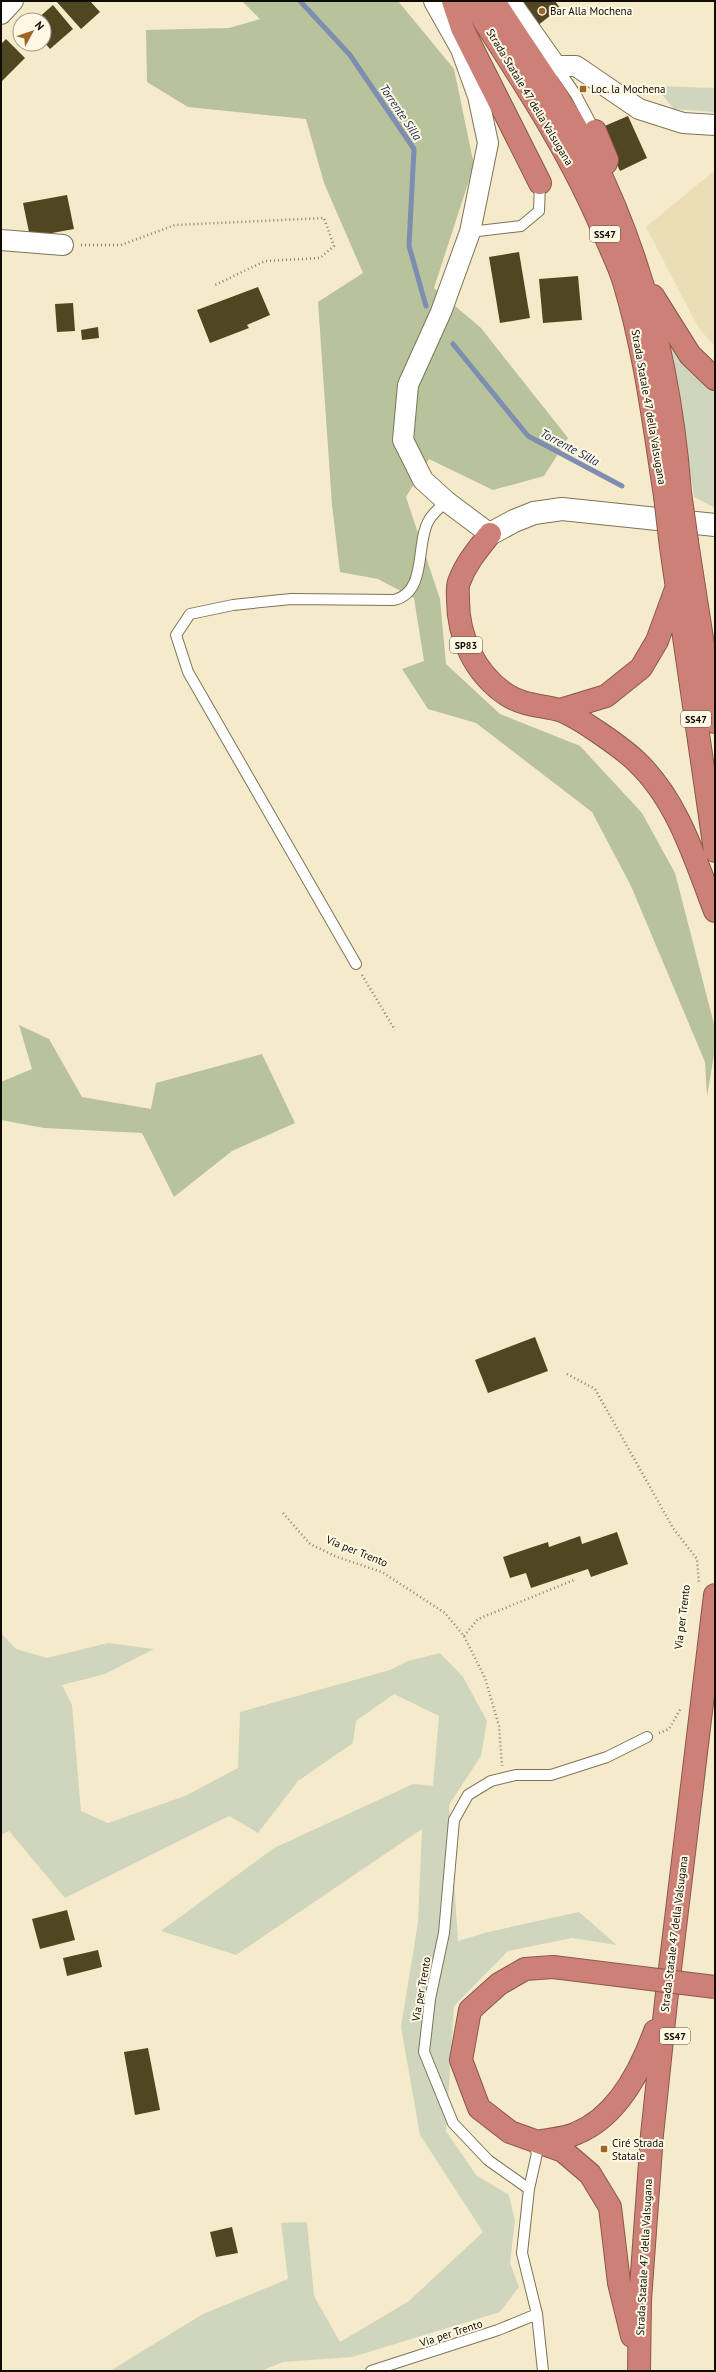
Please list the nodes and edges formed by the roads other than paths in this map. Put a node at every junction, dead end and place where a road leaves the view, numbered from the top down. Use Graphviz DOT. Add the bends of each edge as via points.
graph roads {
  1 [pos="13,1"];
  2 [pos="434,1"];
  3 [pos="453,1"];
  4 [pos="471,1"];
  5 [pos="494,1"];
  6 [pos="510,1"];
  7 [pos="1,14"];
  8 [pos="548,70"];
  9 [pos="715,125"];
  10 [pos="596,132"];
  11 [pos="602,178"];
  12 [pos="540,183"];
  13 [pos="470,232"];
  14 [pos="1,240"];
  15 [pos="63,245"];
  16 [pos="642,279"];
  17 [pos="715,379"];
  18 [pos="672,494"];
  19 [pos="446,501"];
  20 [pos="715,525"];
  21 [pos="490,534"];
  22 [pos="679,544"];
  23 [pos="677,586"];
  24 [pos="560,710"];
  25 [pos="715,722"];
  26 [pos="715,851"];
  27 [pos="715,911"];
  28 [pos="356,964"];
  29 [pos="707,1591"];
  30 [pos="715,1702"];
  31 [pos="647,1737"];
  32 [pos="715,1987"];
  33 [pos="666,2002"];
  34 [pos="536,2140"];
  35 [pos="529,2189"];
  36 [pos="537,2314"];
  37 [pos="642,2369"];
  38 [pos="371,2371"];
  39 [pos="543,2371"];
  1 -- 7 [label="street"];
  2 -- 13 [label="street" via="461,48 478,96 488,143"];
  3 -- 12 [label="highway" via="462,28"];
  4 -- 18 [label="highway, Strada Statale 47 della Valsugana / SS47" via="564,150 598,217 624,281"];
  5 -- 8 [label="highway, Strada Statale 47 della Valsugana / SS47"];
  6 -- 8 [label="street"];
  8 -- 9 [label="street" via="576,66 639,109 683,123"];
  8 -- 10 [label="lane" via="576,95"];
  8 -- 11 [label="highway, Strada Statale 47 della Valsugana / SS47"];
  10 -- 11 [label="highway" via="607,160"];
  11 -- 16 [label="highway, Strada Statale 47 della Valsugana / SS47"];
  12 -- 13 [label="lane" via="539,211 521,226"];
  13 -- 19 [label="street" via="441,312 408,385 403,440 422,480"];
  14 -- 15 [label="street"];
  16 -- 17 [label="highway" via="690,355"];
  16 -- 18 [label="highway, Strada Statale 47 della Valsugana / SS47" via="658,340 676,436"];
  18 -- 22 [label="highway, Strada Statale 47 della Valsugana / SS47, bridge"];
  19 -- 21 [label="street"];
  19 -- 28 [label="lane" via="429,520 416,582 404,597 394,600 291,599 233,605 190,614 176,635 188,672"];
  20 -- 21 [label="main road, SP83" via="562,509 534,513"];
  21 -- 24 [label="highway, SP83" via="469,559 458,584 458,609 465,643 481,672 508,696 537,707"];
  22 -- 23 [label="highway, Strada Statale 47 della Valsugana / SS47"];
  22 -- 25 [label="highway, Strada Statale 47 della Valsugana / SS47"];
  23 -- 24 [label="highway, SP83" via="657,641 640,668 606,696"];
  23 -- 26 [label="highway, Strada Statale 47 della Valsugana / SS47"];
  24 -- 27 [label="highway" via="604,736 637,762 670,801"];
  29 -- 33 [label="highway, Strada Statale 47 della Valsugana / SS47"];
  30 -- 37 [label="highway, Strada Statale 47 della Valsugana / SS47" via="686,1929"];
  31 -- 35 [label="lane, Via per Trento" via="607,1757 551,1775 516,1775 490,1781 468,1795 454,1820 444,1933 430,1999 424,2052 453,2123 488,2160"];
  32 -- 34 [label="highway, bridge" via="553,1967 525,1968 499,1984 470,2010 460,2060 479,2108 510,2132"];
  33 -- 34 [label="highway" via="642,2065 609,2113 577,2134"];
  33 -- 37 [label="highway, Strada Statale 47 della Valsugana / SS47" via="640,2300"];
  34 -- 35 [label="lane" via="537,2153"];
  34 -- 37 [label="highway" via="563,2151 590,2174 610,2207 619,2283"];
  35 -- 36 [label="lane" via="522,2253"];
  36 -- 38 [label="lane, Via per Trento" via="491,2333"];
  36 -- 39 [label="lane"];
}
